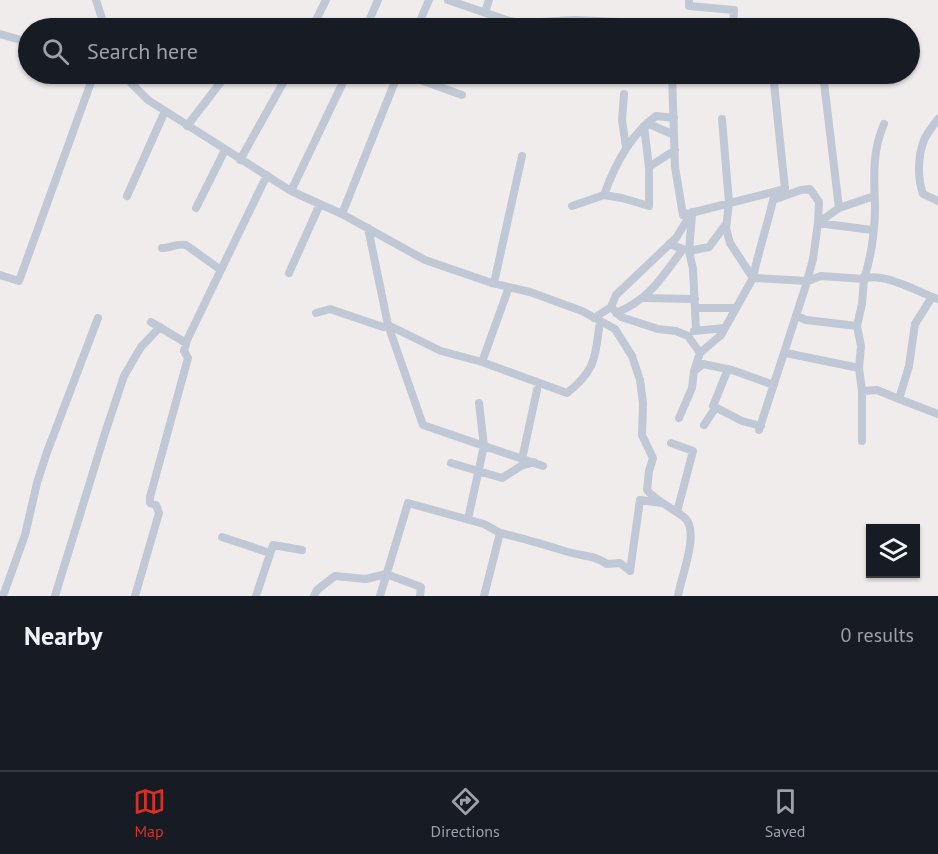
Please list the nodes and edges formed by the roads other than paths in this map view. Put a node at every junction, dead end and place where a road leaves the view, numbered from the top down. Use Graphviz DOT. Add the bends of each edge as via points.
graph roads {
  1 [pos="96,0"];
  2 [pos="326,0"];
  3 [pos="378,0"];
  4 [pos="429,0"];
  5 [pos="448,0"];
  6 [pos="489,0"];
  7 [pos="689,0"];
  8 [pos="484,12"];
  9 [pos="102,18"];
  10 [pos="317,18"];
  11 [pos="370,18"];
  12 [pos="421,18"];
  13 [pos="501,18"];
  14 [pos="734,18"];
  15 [pos="0,34"];
  16 [pos="18,39"];
  17 [pos="90,84"];
  18 [pos="134,84"];
  19 [pos="219,84"];
  20 [pos="282,84"];
  21 [pos="342,84"];
  22 [pos="394,84"];
  23 [pos="432,84"];
  24 [pos="672,84"];
  25 [pos="774,84"];
  26 [pos="824,84"];
  27 [pos="624,94"];
  28 [pos="462,95"];
  29 [pos="165,111"];
  30 [pos="674,118"];
  31 [pos="722,119"];
  32 [pos="938,119"];
  33 [pos="645,124"];
  34 [pos="884,124"];
  35 [pos="187,126"];
  36 [pos="674,135"];
  37 [pos="626,149"];
  38 [pos="225,150"];
  39 [pos="675,150"];
  40 [pos="522,156"];
  41 [pos="240,159"];
  42 [pos="649,166"];
  43 [pos="267,175"];
  44 [pos="291,192"];
  45 [pos="603,195"];
  46 [pos="127,196"];
  47 [pos="874,196"];
  48 [pos="938,201"];
  49 [pos="729,203"];
  50 [pos="320,204"];
  51 [pos="572,206"];
  52 [pos="196,208"];
  53 [pos="839,208"];
  54 [pos="692,212"];
  55 [pos="342,214"];
  56 [pos="818,223"];
  57 [pos="726,224"];
  58 [pos="368,228"];
  59 [pos="872,230"];
  60 [pos="669,244"];
  61 [pos="162,248"];
  62 [pos="689,251"];
  63 [pos="221,270"];
  64 [pos="289,273"];
  65 [pos="0,275"];
  66 [pos="753,278"];
  67 [pos="864,279"];
  68 [pos="808,280"];
  69 [pos="494,284"];
  70 [pos="509,287"];
  71 [pos="643,298"];
  72 [pos="935,298"];
  73 [pos="696,304"];
  74 [pos="736,309"];
  75 [pos="614,310"];
  76 [pos="316,313"];
  77 [pos="797,316"];
  78 [pos="98,318"];
  79 [pos="597,319"];
  80 [pos="151,322"];
  81 [pos="389,326"];
  82 [pos="857,326"];
  83 [pos="160,327"];
  84 [pos="725,328"];
  85 [pos="696,330"];
  86 [pos="688,336"];
  87 [pos="186,344"];
  88 [pos="700,353"];
  89 [pos="786,353"];
  90 [pos="482,362"];
  91 [pos="859,368"];
  92 [pos="728,369"];
  93 [pos="694,371"];
  94 [pos="774,385"];
  95 [pos="537,390"];
  96 [pos="862,391"];
  97 [pos="898,399"];
  98 [pos="479,403"];
  99 [pos="716,407"];
  100 [pos="938,414"];
  101 [pos="679,418"];
  102 [pos="704,424"];
  103 [pos="862,441"];
  104 [pos="671,443"];
  105 [pos="484,446"];
  106 [pos="522,459"];
  107 [pos="534,462"];
  108 [pos="452,463"];
  109 [pos="543,466"];
  110 [pos="478,472"];
  111 [pos="663,503"];
  112 [pos="677,513"];
  113 [pos="468,519"];
  114 [pos="500,533"];
  115 [pos="222,537"];
  116 [pos="302,550"];
  117 [pos="270,553"];
  118 [pos="386,574"];
  119 [pos="3,596"];
  120 [pos="55,596"];
  121 [pos="135,596"];
  122 [pos="256,596"];
  123 [pos="315,596"];
  124 [pos="380,596"];
  125 [pos="420,596"];
  126 [pos="484,596"];
  127 [pos="678,596"];
  1 -- 9 [label="street"];
  2 -- 10 [label="street"];
  3 -- 11 [label="street"];
  4 -- 12 [label="street"];
  5 -- 8 [label="street"];
  6 -- 8 [label="street"];
  7 -- 14 [label="street" via="689,6 734,10"];
  8 -- 13 [label="street"];
  15 -- 16 [label="street"];
  17 -- 65 [label="street" via="19,281"];
  18 -- 29 [label="street"];
  19 -- 35 [label="street"];
  20 -- 41 [label="street"];
  21 -- 44 [label="street"];
  22 -- 55 [label="street"];
  23 -- 28 [label="street"];
  24 -- 30 [label="street"];
  25 -- 49 [label="street" via="785,189"];
  26 -- 53 [label="street"];
  27 -- 37 [label="street"];
  29 -- 35 [label="street"];
  29 -- 46 [label="street"];
  30 -- 33 [label="street" via="656,116"];
  30 -- 36 [label="street"];
  31 -- 49 [label="street"];
  32 -- 48 [label="street" via="924,139 919,174 923,194"];
  33 -- 36 [label="street"];
  33 -- 37 [label="street"];
  33 -- 42 [label="street"];
  34 -- 47 [label="street" via="877,140"];
  35 -- 38 [label="street"];
  36 -- 39 [label="street"];
  37 -- 45 [label="street"];
  38 -- 41 [label="street"];
  38 -- 52 [label="street"];
  39 -- 42 [label="street"];
  39 -- 54 [label="street" via="682,215"];
  40 -- 69 [label="street"];
  41 -- 43 [label="street"];
  42 -- 45 [label="street" via="649,206"];
  43 -- 44 [label="street"];
  43 -- 63 [label="street"];
  44 -- 50 [label="street"];
  45 -- 51 [label="street"];
  47 -- 53 [label="street"];
  47 -- 59 [label="street"];
  49 -- 54 [label="street"];
  49 -- 57 [label="street"];
  50 -- 55 [label="street"];
  50 -- 64 [label="street"];
  53 -- 56 [label="street"];
  54 -- 60 [label="street"];
  54 -- 62 [label="street"];
  55 -- 58 [label="street"];
  56 -- 59 [label="street"];
  56 -- 66 [label="street" via="819,202 810,189 773,200"];
  56 -- 68 [label="street"];
  57 -- 62 [label="street" via="710,247"];
  57 -- 66 [label="street" via="730,243"];
  58 -- 69 [label="street" via="425,260"];
  58 -- 81 [label="street"];
  59 -- 67 [label="street"];
  60 -- 71 [label="street" via="683,249"];
  60 -- 75 [label="street" via="616,295"];
  61 -- 63 [label="street" via="186,245"];
  62 -- 73 [label="street"];
  63 -- 87 [label="street"];
  66 -- 68 [label="street"];
  66 -- 74 [label="street"];
  67 -- 68 [label="street" via="821,276"];
  67 -- 72 [label="street" via="887,279"];
  67 -- 82 [label="street"];
  68 -- 77 [label="street"];
  69 -- 70 [label="street"];
  70 -- 79 [label="street"];
  70 -- 90 [label="street"];
  71 -- 73 [label="street"];
  71 -- 75 [label="street" via="633,306"];
  72 -- 97 [label="street" via="915,324 909,366"];
  73 -- 74 [label="street"];
  73 -- 85 [label="street"];
  74 -- 84 [label="street"];
  75 -- 79 [label="street"];
  75 -- 86 [label="street" via="621,317"];
  76 -- 81 [label="street" via="330,309"];
  77 -- 82 [label="street"];
  77 -- 89 [label="street"];
  78 -- 119 [label="street" via="47,452 25,535"];
  79 -- 90 [label="street" via="595,361 584,380 567,393"];
  79 -- 111 [label="street" via="615,329 632,356 643,403 642,435 653,458 646,486"];
  80 -- 83 [label="street"];
  81 -- 90 [label="street" via="441,351"];
  81 -- 105 [label="street" via="423,425"];
  82 -- 91 [label="street" via="861,346"];
  83 -- 87 [label="street"];
  83 -- 120 [label="street" via="141,347 124,376"];
  84 -- 85 [label="street"];
  84 -- 88 [label="street"];
  85 -- 86 [label="street"];
  86 -- 88 [label="street"];
  87 -- 121 [label="street" via="188,358 150,497 159,513"];
  88 -- 93 [label="street"];
  89 -- 91 [label="street"];
  89 -- 94 [label="street"];
  91 -- 96 [label="street"];
  92 -- 93 [label="street" via="703,364"];
  92 -- 94 [label="street"];
  92 -- 99 [label="street" via="713,405"];
  93 -- 101 [label="street" via="692,388"];
  94 -- 99 [label="street" via="760,428"];
  95 -- 106 [label="street"];
  96 -- 97 [label="street" via="877,390"];
  96 -- 103 [label="street"];
  97 -- 100 [label="street"];
  98 -- 105 [label="street"];
  99 -- 102 [label="street"];
  104 -- 112 [label="street" via="693,451"];
  105 -- 106 [label="street"];
  105 -- 110 [label="street"];
  106 -- 107 [label="street"];
  107 -- 109 [label="street"];
  107 -- 110 [label="street" via="502,478"];
  108 -- 110 [label="street"];
  110 -- 113 [label="street"];
  111 -- 112 [label="street"];
  111 -- 114 [label="street" via="640,500 630,571 620,563 607,564 593,555 578,555"];
  112 -- 127 [label="street" via="687,520 692,534"];
  113 -- 114 [label="street"];
  113 -- 118 [label="street" via="408,503"];
  114 -- 126 [label="street"];
  115 -- 117 [label="street"];
  116 -- 117 [label="street" via="273,545"];
  117 -- 122 [label="street"];
  118 -- 123 [label="street" via="366,579 335,576 316,590"];
  118 -- 124 [label="street"];
  118 -- 125 [label="street" via="421,587"];
}
